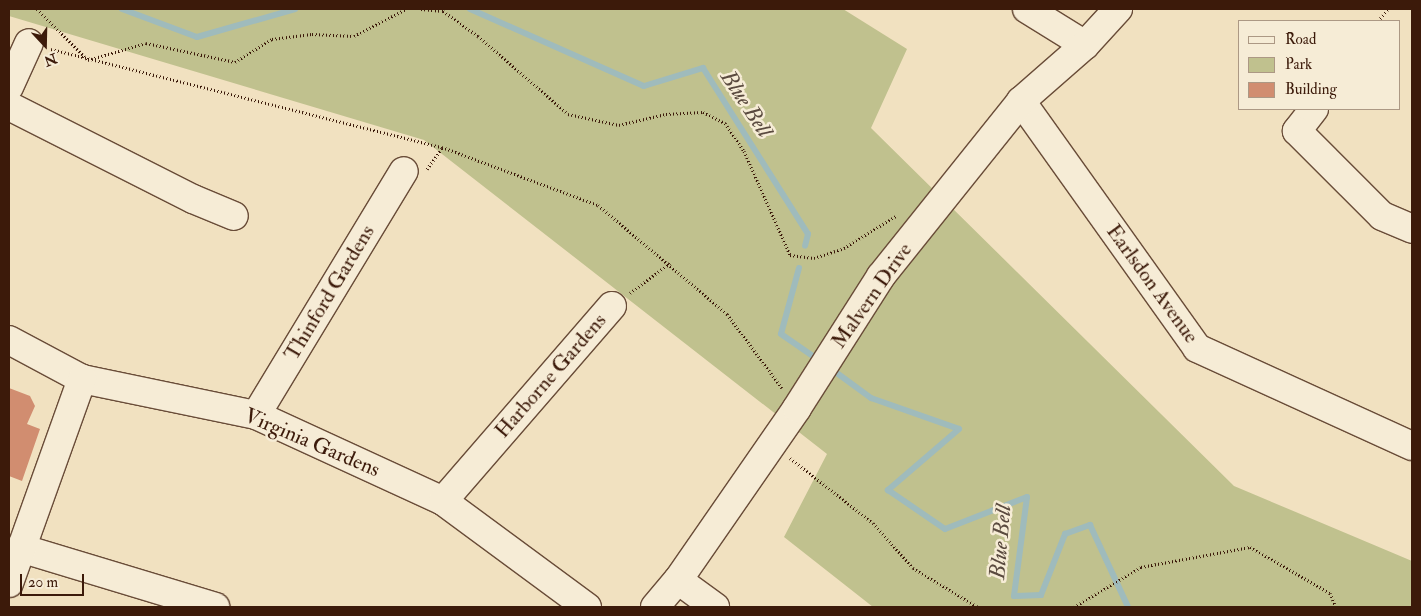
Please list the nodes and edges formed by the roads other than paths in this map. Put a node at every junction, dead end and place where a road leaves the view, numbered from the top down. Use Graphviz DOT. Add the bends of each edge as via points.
graph roads {
  1 [pos="1027,9"];
  2 [pos="1118,9"];
  3 [pos="29,43"];
  4 [pos="1085,45"];
  5 [pos="9,87"];
  6 [pos="1021,101"];
  7 [pos="9,106"];
  8 [pos="1313,110"];
  9 [pos="404,171"];
  10 [pos="234,216"];
  11 [pos="1412,229"];
  12 [pos="612,306"];
  13 [pos="9,340"];
  14 [pos="82,379"];
  15 [pos="256,415"];
  16 [pos="1412,446"];
  17 [pos="443,501"];
  18 [pos="20,548"];
  19 [pos="678,580"];
  20 [pos="9,582"];
  21 [pos="215,607"];
  22 [pos="587,607"];
  23 [pos="655,607"];
  24 [pos="715,607"];
  1 -- 4 [label="street"];
  2 -- 4 [label="street, Malvern Drive"];
  3 -- 5 [label="street"];
  4 -- 6 [label="street, Malvern Drive"];
  6 -- 16 [label="street, Earlsdon Avenue" via="1197,348"];
  6 -- 19 [label="street, Malvern Drive" via="881,276 797,408"];
  7 -- 10 [label="street" via="193,199"];
  8 -- 11 [label="street" via="1297,131 1382,216"];
  9 -- 15 [label="street, Thinford Gardens"];
  12 -- 17 [label="street, Harborne Gardens"];
  13 -- 14 [label="street, Virginia Gardens"];
  14 -- 15 [label="street, Virginia Gardens"];
  14 -- 18 [label="street"];
  15 -- 17 [label="street, Virginia Gardens"];
  17 -- 22 [label="street, Virginia Gardens"];
  18 -- 20 [label="street"];
  18 -- 21 [label="street"];
  19 -- 23 [label="street, Malvern Drive"];
  19 -- 24 [label="street"];
}
